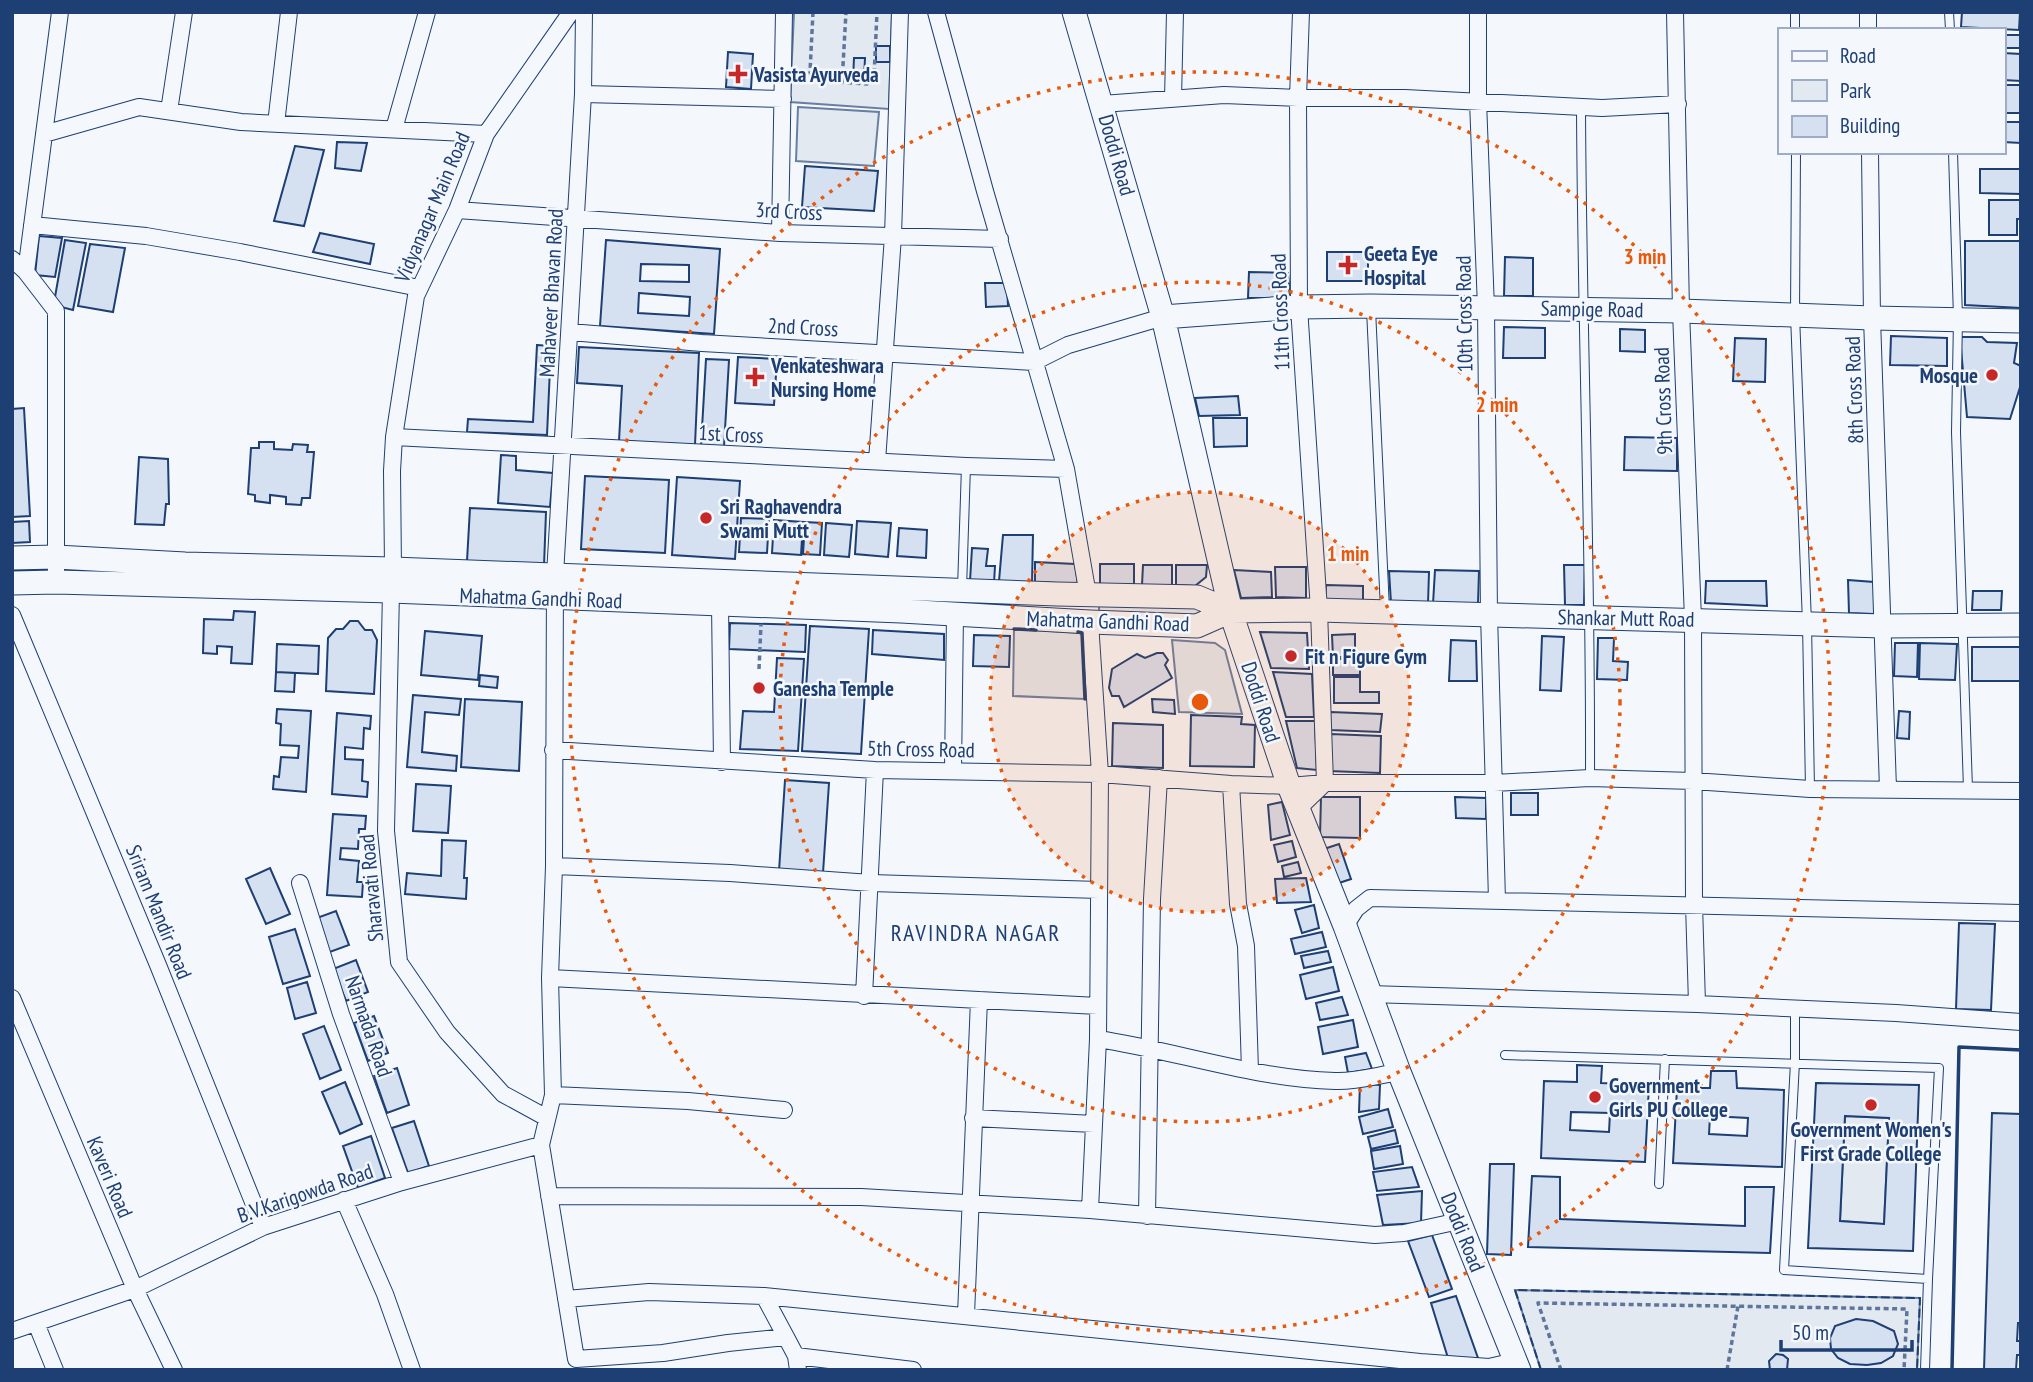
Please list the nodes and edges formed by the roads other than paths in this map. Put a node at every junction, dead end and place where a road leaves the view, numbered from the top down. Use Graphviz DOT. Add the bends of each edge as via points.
graph roads {
  1 [pos="60,12"];
  2 [pos="184,12"];
  3 [pos="289,12"];
  4 [pos="427,12"];
  5 [pos="571,12"];
  6 [pos="584,12"];
  7 [pos="784,12"];
  8 [pos="900,12"];
  9 [pos="936,12"];
  10 [pos="1074,12"];
  11 [pos="1175,12"];
  12 [pos="1301,12"];
  13 [pos="1478,12"];
  14 [pos="1675,12"];
  15 [pos="583,94"];
  16 [pos="1298,98"];
  17 [pos="783,99"];
  18 [pos="1173,99"];
  19 [pos="1478,101"];
  20 [pos="1102,104"];
  21 [pos="1678,104"];
  22 [pos="1581,107"];
  23 [pos="169,111"];
  24 [pos="276,124"];
  25 [pos="394,129"];
  26 [pos="44,134"];
  27 [pos="486,134"];
  28 [pos="1796,154"];
  29 [pos="1870,154"];
  30 [pos="1953,154"];
  31 [pos="457,210"];
  32 [pos="576,217"];
  33 [pos="32,225"];
  34 [pos="780,233"];
  35 [pos="893,236"];
  36 [pos="1000,239"];
  37 [pos="12,259"];
  38 [pos="26,272"];
  39 [pos="419,288"];
  40 [pos="1299,306"];
  41 [pos="1371,306"];
  42 [pos="1486,308"];
  43 [pos="1582,309"];
  44 [pos="1681,311"];
  45 [pos="1795,315"];
  46 [pos="1163,317"];
  47 [pos="1872,318"];
  48 [pos="1958,318"];
  49 [pos="2021,321"];
  50 [pos="570,332"];
  51 [pos="884,352"];
  52 [pos="1034,362"];
  53 [pos="394,437"];
  54 [pos="563,447"];
  55 [pos="877,461"];
  56 [pos="966,467"];
  57 [pos="1066,469"];
  58 [pos="56,557"];
  59 [pos="12,558"];
  60 [pos="555,575"];
  61 [pos="392,580"];
  62 [pos="57,582"];
  63 [pos="12,583"];
  64 [pos="789,583"];
  65 [pos="961,590"];
  66 [pos="1088,595"];
  67 [pos="555,599"];
  68 [pos="720,604"];
  69 [pos="786,607"];
  70 [pos="1319,610"];
  71 [pos="1231,611"];
  72 [pos="1385,613"];
  73 [pos="955,614"];
  74 [pos="1489,614"];
  75 [pos="12,615"];
  76 [pos="1591,617"];
  77 [pos="1693,619"];
  78 [pos="1090,622"];
  79 [pos="1807,623"];
  80 [pos="2021,625"];
  81 [pos="1883,626"];
  82 [pos="1963,627"];
  83 [pos="553,750"];
  84 [pos="722,762"];
  85 [pos="875,769"];
  86 [pos="953,771"];
  87 [pos="1100,774"];
  88 [pos="1590,778"];
  89 [pos="1158,779"];
  90 [pos="1693,781"];
  91 [pos="1325,783"];
  92 [pos="1494,783"];
  93 [pos="1231,784"];
  94 [pos="1289,786"];
  95 [pos="1810,789"];
  96 [pos="1888,789"];
  97 [pos="1968,789"];
  98 [pos="2021,791"];
  99 [pos="1298,809"];
  100 [pos="554,866"];
  101 [pos="300,883"];
  102 [pos="871,883"];
  103 [pos="1099,890"];
  104 [pos="1497,900"];
  105 [pos="1693,904"];
  106 [pos="2021,913"];
  107 [pos="1345,926"];
  108 [pos="550,978"];
  109 [pos="1369,995"];
  110 [pos="864,996"];
  111 [pos="12,998"];
  112 [pos="979,1000"];
  113 [pos="1697,1004"];
  114 [pos="1098,1006"];
  115 [pos="1795,1009"];
  116 [pos="2021,1022"];
  117 [pos="1098,1040"];
  118 [pos="1150,1047"];
  119 [pos="1505,1055"];
  120 [pos="1665,1059"];
  121 [pos="1795,1062"];
  122 [pos="1251,1070"];
  123 [pos="1399,1072"];
  124 [pos="553,1095"];
  125 [pos="784,1110"];
  126 [pos="547,1118"];
  127 [pos="973,1118"];
  128 [pos="1094,1124"];
  129 [pos="541,1146"];
  130 [pos="402,1182"];
  131 [pos="1658,1184"];
  132 [pos="549,1196"];
  133 [pos="344,1200"];
  134 [pos="969,1203"];
  135 [pos="1090,1210"];
  136 [pos="1147,1216"];
  137 [pos="1459,1221"];
  138 [pos="263,1227"];
  139 [pos="1928,1279"];
  140 [pos="135,1289"];
  141 [pos="764,1296"];
  142 [pos="566,1299"];
  143 [pos="966,1315"];
  144 [pos="36,1322"];
  145 [pos="14,1326"];
  146 [pos="786,1337"];
  147 [pos="797,1363"];
  148 [pos="1517,1365"];
  149 [pos="55,1370"];
  150 [pos="174,1370"];
  151 [pos="412,1370"];
  152 [pos="913,1370"];
  153 [pos="1925,1370"];
  1 -- 26 [label="street"];
  2 -- 23 [label="street"];
  3 -- 24 [label="street"];
  4 -- 25 [label="street"];
  5 -- 27 [label="street, Vidyanagar Main Road"];
  6 -- 15 [label="street, Mahaveer Bhavan Road"];
  7 -- 17 [label="street"];
  8 -- 35 [label="street"];
  9 -- 36 [label="street"];
  10 -- 20 [label="street, Doddi Road"];
  11 -- 18 [label="street"];
  12 -- 16 [label="street, 11th Cross Road"];
  13 -- 19 [label="street, 10th Cross Road"];
  14 -- 21 [label="street, 9th Cross Road"];
  15 -- 17 [label="street"];
  15 -- 32 [label="street, Mahaveer Bhavan Road"];
  16 -- 18 [label="street" via="1224,95"];
  16 -- 19 [label="street"];
  16 -- 40 [label="street, 11th Cross Road"];
  17 -- 34 [label="street"];
  18 -- 20 [label="street"];
  19 -- 22 [label="street"];
  19 -- 42 [label="street, 10th Cross Road"];
  20 -- 46 [label="street, Doddi Road"];
  21 -- 22 [label="street"];
  21 -- 44 [label="street, 9th Cross Road"];
  22 -- 43 [label="lane"];
  23 -- 24 [label="street"];
  23 -- 26 [label="street" via="139,107"];
  24 -- 25 [label="street"];
  25 -- 27 [label="street"];
  26 -- 33 [label="street"];
  27 -- 31 [label="street, Vidyanagar Main Road"];
  28 -- 45 [label="lane"];
  29 -- 47 [label="street, 8th Cross Road"];
  30 -- 48 [label="lane"];
  31 -- 32 [label="street, 3rd Cross"];
  31 -- 39 [label="street, Vidyanagar Main Road"];
  32 -- 34 [label="street, 3rd Cross"];
  32 -- 50 [label="street, Mahaveer Bhavan Road"];
  33 -- 38 [label="street"];
  33 -- 39 [label="street" via="146,236"];
  34 -- 35 [label="street, 3rd Cross"];
  35 -- 36 [label="street, 3rd Cross"];
  35 -- 51 [label="street"];
  36 -- 52 [label="street"];
  37 -- 38 [label="street"];
  38 -- 58 [label="street" via="57,311"];
  39 -- 53 [label="street, Vidyanagar Main Road"];
  40 -- 41 [label="street, Sampige Road"];
  40 -- 46 [label="street, Sampige Road"];
  40 -- 70 [label="street, 11th Cross Road"];
  41 -- 42 [label="street, Sampige Road"];
  41 -- 72 [label="lane"];
  42 -- 43 [label="street, Sampige Road"];
  42 -- 74 [label="street, 10th Cross Road"];
  43 -- 44 [label="street, Sampige Road"];
  43 -- 76 [label="lane"];
  44 -- 45 [label="street, Sampige Road"];
  44 -- 77 [label="street, 9th Cross Road"];
  45 -- 47 [label="street, Sampige Road"];
  45 -- 79 [label="lane"];
  46 -- 52 [label="street" via="1068,345"];
  46 -- 71 [label="street, Doddi Road"];
  47 -- 48 [label="street, Sampige Road"];
  47 -- 81 [label="street, 8th Cross Road"];
  48 -- 49 [label="street, Sampige Road"];
  48 -- 82 [label="lane" via="1956,432"];
  50 -- 51 [label="street, 2nd Cross"];
  50 -- 54 [label="street, Mahaveer Bhavan Road"];
  51 -- 52 [label="street, 2nd Cross"];
  51 -- 55 [label="street"];
  52 -- 57 [label="street"];
  53 -- 54 [label="street, 1st Cross"];
  53 -- 61 [label="street, Vidyanagar Main Road"];
  54 -- 55 [label="street, 1st Cross"];
  54 -- 60 [label="street, Mahaveer Bhavan Road"];
  55 -- 56 [label="street, 1st Cross"];
  56 -- 57 [label="street, 1st Cross"];
  56 -- 65 [label="lane"];
  57 -- 66 [label="street"];
  58 -- 59 [label="street, Mahatma Gandhi Road"];
  58 -- 61 [label="street, Mahatma Gandhi Road"];
  58 -- 62 [label="street"];
  60 -- 61 [label="street, Mahatma Gandhi Road"];
  60 -- 64 [label="street, Mahatma Gandhi Road"];
  60 -- 67 [label="street, Mahaveer Bhavan Road"];
  61 -- 62 [label="street, Mahatma Gandhi Road"];
  61 -- 67 [label="street, Mahatma Gandhi Road"];
  61 -- 126 [label="street, Sharavati Road" via="386,831 399,962 447,1032 503,1094"];
  62 -- 63 [label="street, Mahatma Gandhi Road"];
  64 -- 65 [label="street, Mahatma Gandhi Road"];
  64 -- 69 [label="street"];
  65 -- 66 [label="street, Mahatma Gandhi Road"];
  66 -- 71 [label="street, Mahatma Gandhi Road" via="1197,597"];
  66 -- 78 [label="street"];
  67 -- 68 [label="street, Mahatma Gandhi Road"];
  67 -- 83 [label="street, Mahaveer Bhavan Road"];
  68 -- 69 [label="street, Mahatma Gandhi Road"];
  68 -- 84 [label="street"];
  69 -- 73 [label="street, Mahatma Gandhi Road"];
  70 -- 71 [label="street, Shankar Mutt Road"];
  70 -- 72 [label="street, Shankar Mutt Road"];
  70 -- 91 [label="street, 11th Cross Road"];
  71 -- 78 [label="street, Mahatma Gandhi Road" via="1197,626"];
  71 -- 94 [label="street, Doddi Road"];
  72 -- 74 [label="street, Shankar Mutt Road"];
  73 -- 78 [label="street, Mahatma Gandhi Road"];
  73 -- 86 [label="street"];
  74 -- 76 [label="street, Shankar Mutt Road"];
  74 -- 92 [label="street, 10th Cross Road"];
  75 -- 138 [label="street, Sriram Mandir Road"];
  76 -- 77 [label="street, Shankar Mutt Road"];
  76 -- 88 [label="lane"];
  77 -- 79 [label="street, Shankar Mutt Road"];
  77 -- 90 [label="street, 9th Cross Road"];
  78 -- 87 [label="street"];
  79 -- 81 [label="street, Shankar Mutt Road"];
  79 -- 95 [label="lane"];
  80 -- 82 [label="street, Shankar Mutt Road"];
  81 -- 82 [label="street, Shankar Mutt Road"];
  81 -- 96 [label="street, 8th Cross Road"];
  82 -- 97 [label="lane"];
  83 -- 84 [label="street, 5th Cross Road"];
  83 -- 100 [label="street, Mahaveer Bhavan Road"];
  84 -- 85 [label="street, 5th Cross Road"];
  85 -- 86 [label="street, 5th Cross Road"];
  85 -- 102 [label="street"];
  86 -- 87 [label="street, 5th Cross Road"];
  87 -- 89 [label="street, 5th Cross Road"];
  87 -- 103 [label="street"];
  88 -- 90 [label="street, 5th Cross Road"];
  88 -- 92 [label="street, 5th Cross Road"];
  89 -- 93 [label="street, 5th Cross Road"];
  89 -- 118 [label="street"];
  90 -- 95 [label="street, 5th Cross Road"];
  90 -- 105 [label="street, 9th Cross Road"];
  91 -- 92 [label="street, 5th Cross Road"];
  91 -- 94 [label="street, 5th Cross Road"];
  91 -- 99 [label="street"];
  92 -- 104 [label="street, 10th Cross Road"];
  93 -- 94 [label="street, 5th Cross Road"];
  93 -- 122 [label="street" via="1238,904 1246,946"];
  94 -- 99 [label="street, Doddi Road"];
  95 -- 96 [label="street, 5th Cross Road"];
  96 -- 97 [label="street, 5th Cross Road"];
  97 -- 98 [label="street, 5th Cross Road"];
  99 -- 107 [label="street, Doddi Road"];
  100 -- 102 [label="street"];
  100 -- 108 [label="street, Mahaveer Bhavan Road"];
  101 -- 130 [label="street, Narmada Road"];
  102 -- 103 [label="street"];
  102 -- 110 [label="street"];
  103 -- 114 [label="street"];
  104 -- 105 [label="street"];
  104 -- 107 [label="street" via="1370,898"];
  105 -- 106 [label="street"];
  105 -- 113 [label="street, 9th Cross Road"];
  107 -- 109 [label="street, Doddi Road"];
  108 -- 110 [label="street"];
  108 -- 124 [label="street, Mahaveer Bhavan Road"];
  109 -- 113 [label="street"];
  109 -- 123 [label="street, Doddi Road"];
  110 -- 112 [label="street"];
  111 -- 140 [label="street, Kaveri Road"];
  112 -- 114 [label="street"];
  112 -- 127 [label="street"];
  113 -- 115 [label="street"];
  114 -- 117 [label="street"];
  115 -- 116 [label="street"];
  115 -- 121 [label="lane"];
  117 -- 118 [label="street"];
  117 -- 128 [label="street"];
  118 -- 122 [label="street"];
  118 -- 136 [label="street"];
  119 -- 120 [label="lane"];
  120 -- 121 [label="lane"];
  120 -- 131 [label="lane"];
  121 -- 139 [label="lane" via="1784,1270"];
  121 -- 139 [label="lane" via="1939,1068"];
  122 -- 123 [label="street" via="1338,1082"];
  123 -- 137 [label="street, Doddi Road"];
  124 -- 125 [label="street"];
  124 -- 126 [label="street, Mahaveer Bhavan Road"];
  126 -- 129 [label="street, Mahaveer Bhavan Road"];
  127 -- 128 [label="street"];
  127 -- 134 [label="street"];
  128 -- 135 [label="street"];
  129 -- 130 [label="street, B.V.Karigowda Road"];
  129 -- 132 [label="street"];
  130 -- 133 [label="street, B.V.Karigowda Road"];
  132 -- 134 [label="street" via="860,1197"];
  132 -- 142 [label="street"];
  133 -- 138 [label="street, B.V.Karigowda Road"];
  133 -- 151 [label="street"];
  134 -- 135 [label="street"];
  134 -- 143 [label="street"];
  135 -- 136 [label="street"];
  136 -- 137 [label="street" via="1375,1235"];
  137 -- 148 [label="street, Doddi Road"];
  138 -- 140 [label="street, B.V.Karigowda Road"];
  139 -- 153 [label="lane"];
  140 -- 144 [label="street, B.V.Karigowda Road"];
  140 -- 150 [label="street, Kaveri Road"];
  141 -- 142 [label="street" via="649,1292"];
  141 -- 143 [label="street"];
  141 -- 146 [label="street"];
  142 -- 146 [label="street" via="576,1359"];
  143 -- 148 [label="street" via="1434,1363"];
  144 -- 145 [label="street, B.V.Karigowda Road"];
  144 -- 149 [label="street"];
  146 -- 147 [label="street"];
  147 -- 152 [label="street"];
}
